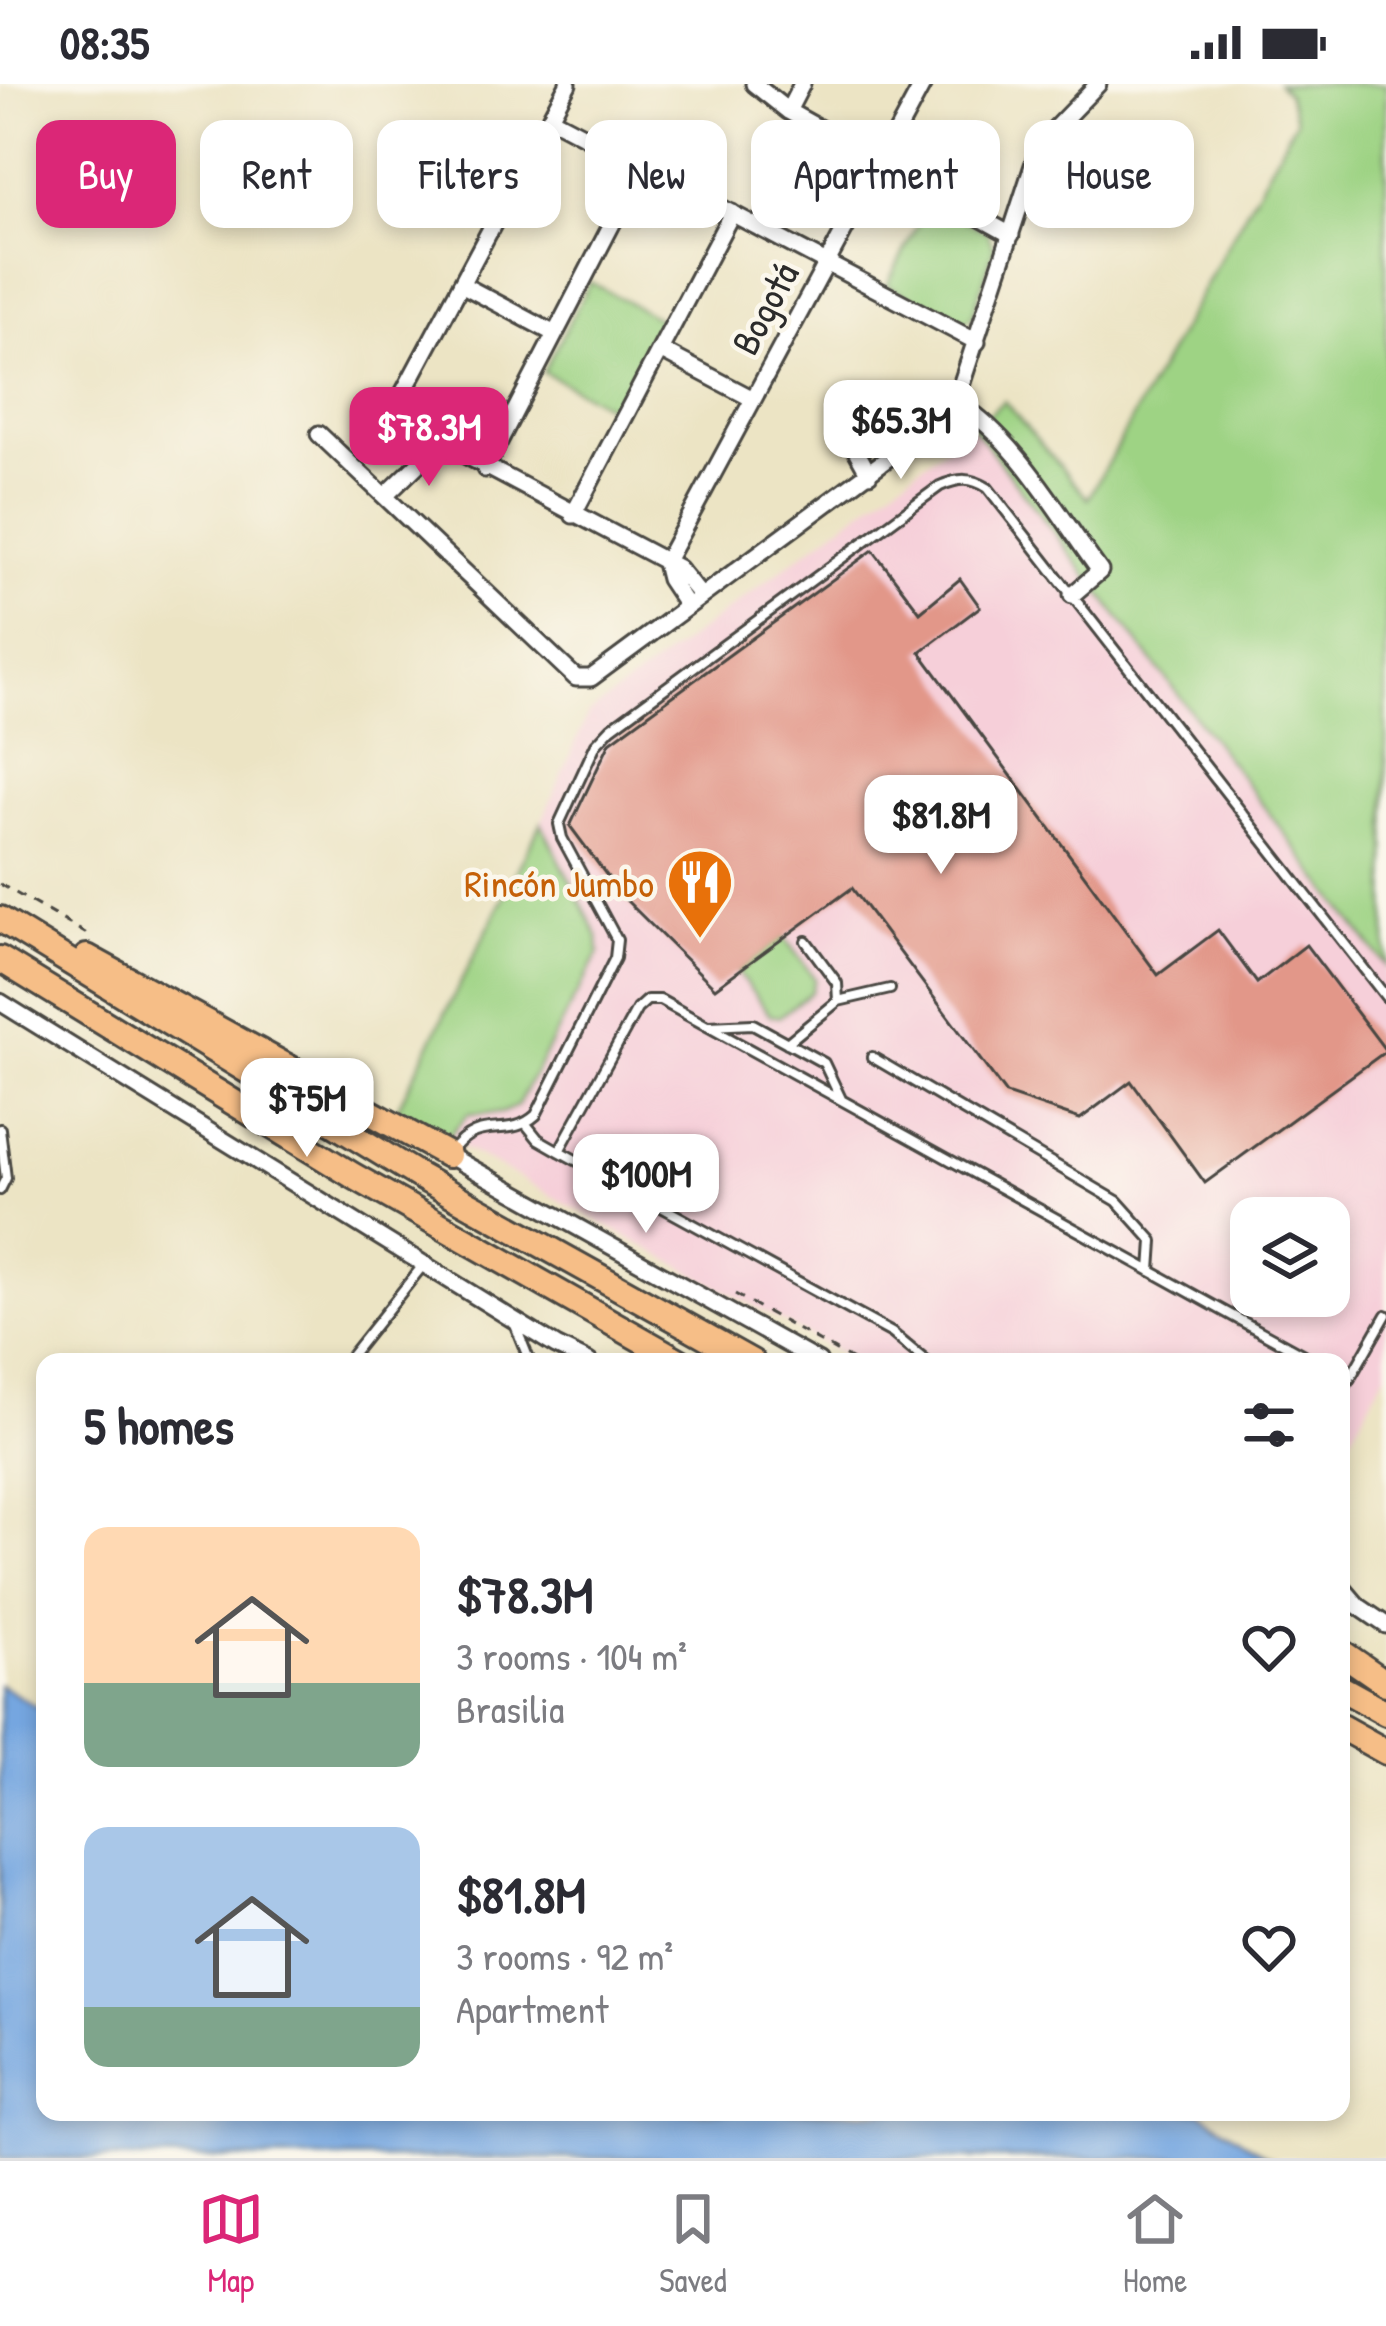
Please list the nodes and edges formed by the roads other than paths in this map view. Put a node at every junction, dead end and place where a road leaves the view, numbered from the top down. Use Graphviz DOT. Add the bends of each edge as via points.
graph roads {
  1 [pos="568,84"];
  2 [pos="754,84"];
  3 [pos="802,84"];
  4 [pos="922,84"];
  5 [pos="1098,84"];
  6 [pos="1081,92"];
  7 [pos="788,111"];
  8 [pos="550,118"];
  9 [pos="805,120"];
  10 [pos="902,120"];
  11 [pos="585,136"];
  12 [pos="727,210"];
  13 [pos="732,213"];
  14 [pos="610,228"];
  15 [pos="844,228"];
  16 [pos="999,228"];
  17 [pos="1011,235"];
  18 [pos="825,262"];
  19 [pos="461,284"];
  20 [pos="555,334"];
  21 [pos="977,342"];
  22 [pos="660,350"];
  23 [pos="753,399"];
  24 [pos="872,400"];
  25 [pos="958,404"];
  26 [pos="319,434"];
  27 [pos="439,444"];
  28 [pos="484,469"];
  29 [pos="868,474"];
  30 [pos="385,496"];
  31 [pos="573,515"];
  32 [pos="665,563"];
  33 [pos="1072,595"];
  34 [pos="694,601"];
  35 [pos="0,918"];
  36 [pos="806,941"];
  37 [pos="0,958"];
  38 [pos="890,989"];
  39 [pos="1386,997"];
  40 [pos="838,1001"];
  41 [pos="0,1002"];
  42 [pos="707,1026"];
  43 [pos="787,1043"];
  44 [pos="872,1058"];
  45 [pos="842,1100"];
  46 [pos="526,1124"];
  47 [pos="0,1129"];
  48 [pos="559,1151"];
  49 [pos="448,1155"];
  50 [pos="0,1190"];
  51 [pos="425,1262"];
  52 [pos="1151,1271"];
  53 [pos="491,1303"];
  54 [pos="1386,1315"];
  55 [pos="353,1353"];
  56 [pos="527,1353"];
  57 [pos="570,1353"];
  58 [pos="665,1353"];
  59 [pos="736,1353"];
  60 [pos="803,1353"];
  61 [pos="916,1353"];
  62 [pos="1300,1353"];
  63 [pos="1350,1370"];
  64 [pos="1350,1597"];
  65 [pos="1386,1625"];
  66 [pos="1350,1658"];
  67 [pos="1386,1683"];
  68 [pos="1350,1693"];
  69 [pos="1386,1713"];
  70 [pos="1350,1732"];
  71 [pos="1386,1752"];
  1 -- 8 [label="street"];
  2 -- 7 [label="street"];
  3 -- 7 [label="street"];
  4 -- 10 [label="street, Bogotá"];
  5 -- 6 [label="street"];
  6 -- 17 [label="street" via="1040,144"];
  7 -- 9 [label="street"];
  8 -- 11 [label="street"];
  8 -- 19 [label="street"];
  12 -- 13 [label="street"];
  13 -- 18 [label="street"];
  13 -- 22 [label="street"];
  14 -- 20 [label="street"];
  15 -- 18 [label="street, Bogotá"];
  16 -- 17 [label="street"];
  17 -- 21 [label="street"];
  18 -- 21 [label="street"];
  18 -- 23 [label="street, Bogotá"];
  19 -- 20 [label="street"];
  19 -- 27 [label="street" via="394,410 393,418"];
  20 -- 28 [label="street"];
  21 -- 25 [label="street"];
  22 -- 23 [label="street"];
  22 -- 31 [label="street"];
  23 -- 32 [label="street, Bogotá"];
  24 -- 29 [label="street" via="853,445"];
  25 -- 29 [label="street"];
  25 -- 33 [label="street" via="996,433 1100,571"];
  26 -- 30 [label="street"];
  27 -- 28 [label="street"];
  27 -- 30 [label="street"];
  28 -- 31 [label="street"];
  29 -- 34 [label="street"];
  30 -- 34 [label="street" via="582,680"];
  31 -- 32 [label="street"];
  32 -- 34 [label="street" via="669,579"];
  33 -- 39 [label="lane"];
  33 -- 46 [label="lane" via="988,488 957,479 611,728 560,824 617,940 615,958"];
  35 -- 49 [label="main road" via="163,995"];
  35 -- 59 [label="main road" via="384,1155"];
  36 -- 40 [label="lane" via="837,983"];
  37 -- 58 [label="main road" via="439,1226"];
  38 -- 40 [label="lane"];
  40 -- 43 [label="lane"];
  41 -- 51 [label="street"];
  42 -- 43 [label="lane" via="753,1024"];
  42 -- 45 [label="lane"];
  42 -- 48 [label="lane" via="647,1000"];
  43 -- 45 [label="lane" via="824,1063"];
  44 -- 52 [label="lane" via="1117,1201 1153,1241"];
  45 -- 52 [label="lane"];
  46 -- 48 [label="lane"];
  46 -- 49 [label="lane" via="473,1130"];
  47 -- 50 [label="lane"];
  48 -- 61 [label="lane"];
  49 -- 60 [label="street"];
  51 -- 53 [label="street"];
  51 -- 55 [label="lane"];
  52 -- 62 [label="lane"];
  53 -- 56 [label="lane" via="520,1330"];
  53 -- 57 [label="street"];
  54 -- 63 [label="lane"];
  64 -- 65 [label="street"];
  66 -- 67 [label="main road"];
  68 -- 69 [label="main road"];
  70 -- 71 [label="main road"];
}
